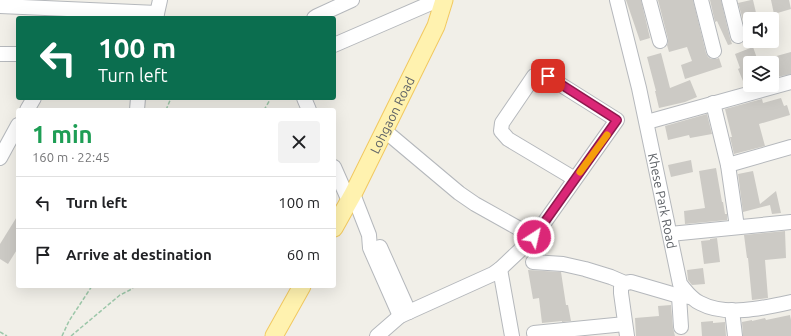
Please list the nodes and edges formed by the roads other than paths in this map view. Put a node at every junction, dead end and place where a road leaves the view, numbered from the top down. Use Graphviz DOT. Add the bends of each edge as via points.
graph roads {
  1 [pos="352,0"];
  2 [pos="438,0"];
  3 [pos="444,0"];
  4 [pos="616,0"];
  5 [pos="649,0"];
  6 [pos="700,0"];
  7 [pos="729,0"];
  8 [pos="0,6"];
  9 [pos="158,10"];
  10 [pos="317,16"];
  11 [pos="738,36"];
  12 [pos="660,41"];
  13 [pos="336,44"];
  14 [pos="714,51"];
  15 [pos="0,54"];
  16 [pos="16,54"];
  17 [pos="791,82"];
  18 [pos="713,103"];
  19 [pos="647,122"];
  20 [pos="384,130"];
  21 [pos="16,131"];
  22 [pos="791,147"];
  23 [pos="0,158"];
  24 [pos="728,165"];
  25 [pos="336,171"];
  26 [pos="575,180"];
  27 [pos="351,198"];
  28 [pos="791,222"];
  29 [pos="336,224"];
  30 [pos="737,228"];
  31 [pos="670,234"];
  32 [pos="534,237"];
  33 [pos="533,262"];
  34 [pos="500,269"];
  35 [pos="625,283"];
  36 [pos="301,288"];
  37 [pos="685,296"];
  38 [pos="791,302"];
  39 [pos="732,310"];
  40 [pos="405,314"];
  41 [pos="681,327"];
  42 [pos="626,330"];
  43 [pos="534,333"];
  44 [pos="274,336"];
  45 [pos="377,336"];
  46 [pos="512,336"];
  47 [pos="734,336"];
  1 -- 10 [label="street"];
  2 -- 13 [label="street"];
  3 -- 20 [label="main road, Lohgaon Road" via="436,26"];
  4 -- 19 [label="street, Khese Park Road"];
  5 -- 12 [label="street"];
  6 -- 14 [label="street"];
  7 -- 11 [label="street"];
  8 -- 9 [label="street"];
  15 -- 16 [label="street"];
  17 -- 18 [label="street"];
  18 -- 19 [label="street"];
  18 -- 24 [label="street"];
  19 -- 31 [label="street, Khese Park Road"];
  20 -- 27 [label="main road, Lohgaon Road"];
  20 -- 32 [label="street" via="459,193"];
  21 -- 23 [label="street"];
  22 -- 24 [label="street"];
  24 -- 30 [label="street"];
  25 -- 27 [label="street"];
  26 -- 26 [label="street" via="617,120 548,76 534,76 502,123 501,131 508,139"];
  26 -- 32 [label="street"];
  27 -- 29 [label="main road, Lohgaon Road"];
  27 -- 40 [label="street" via="369,235 379,245"];
  28 -- 30 [label="street"];
  30 -- 31 [label="street"];
  31 -- 37 [label="street, Khese Park Road" via="680,284"];
  32 -- 34 [label="street"];
  33 -- 35 [label="street" via="585,268"];
  34 -- 40 [label="street"];
  34 -- 46 [label="street"];
  35 -- 37 [label="street" via="631,282"];
  35 -- 42 [label="street" via="621,287"];
  36 -- 44 [label="main road"];
  37 -- 39 [label="street, Khese Park Road" via="710,308"];
  37 -- 41 [label="street"];
  38 -- 39 [label="street, Khese Park Road" via="747,310"];
  39 -- 47 [label="street"];
  40 -- 45 [label="street"];
  42 -- 43 [label="street"];
}
